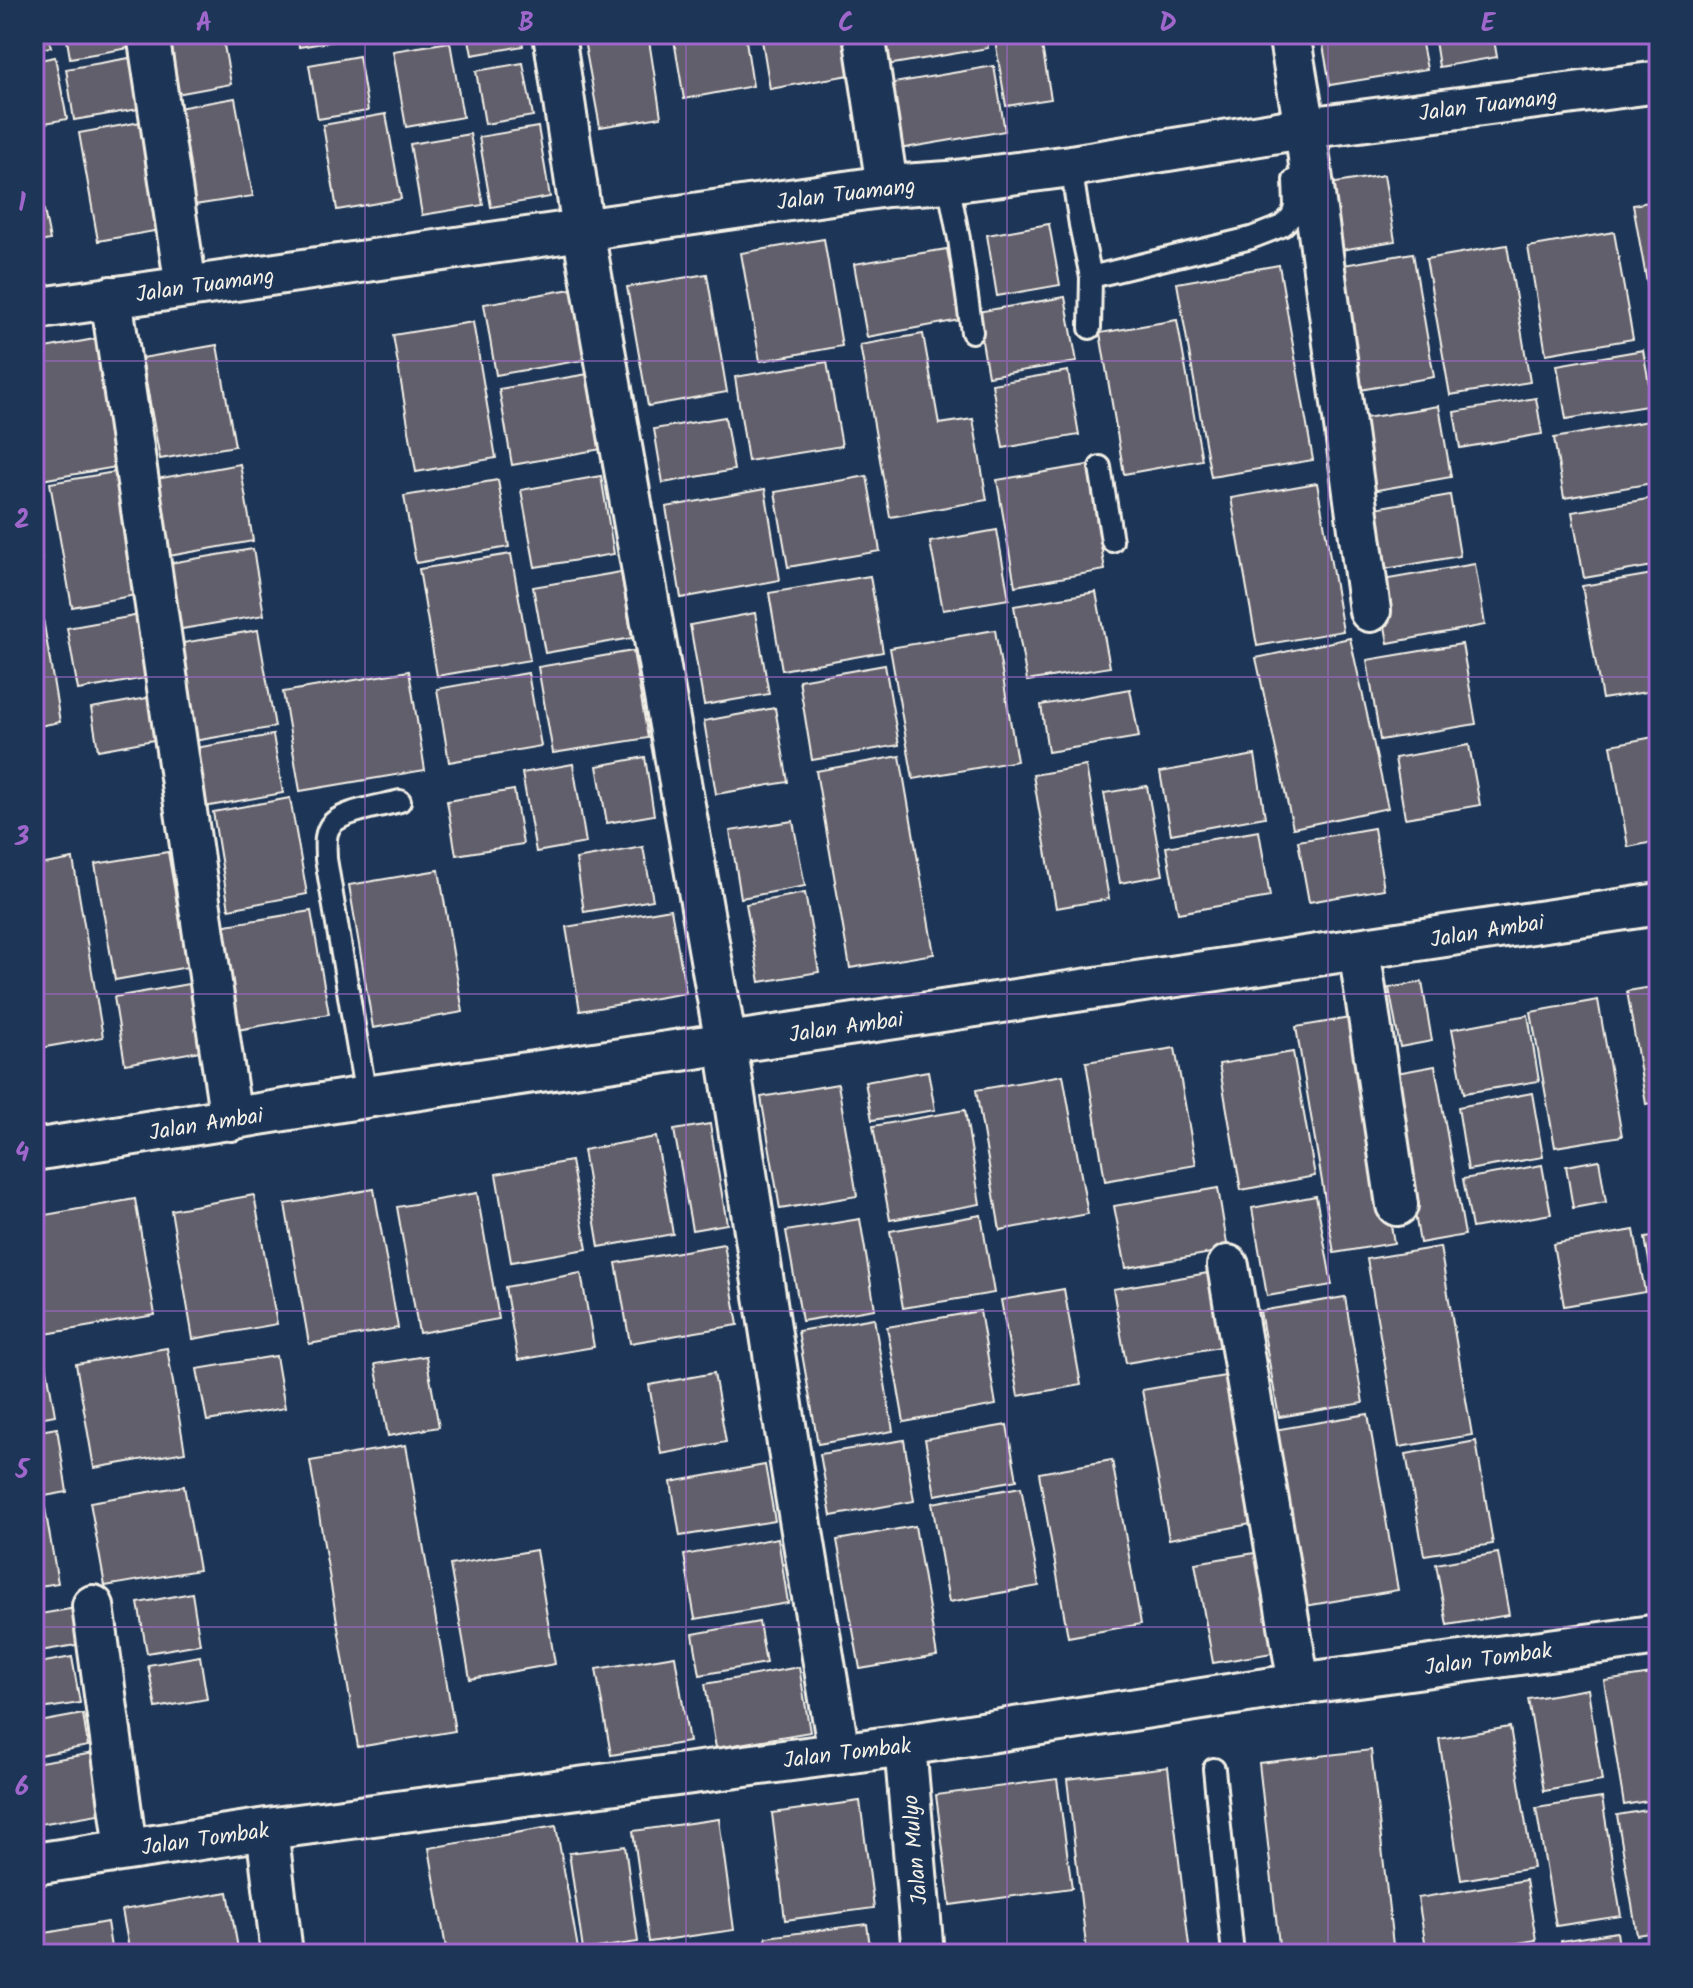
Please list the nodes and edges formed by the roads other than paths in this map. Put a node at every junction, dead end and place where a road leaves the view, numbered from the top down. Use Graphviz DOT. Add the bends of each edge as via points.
graph roads {
  1 [pos="148,34"];
  2 [pos="554,34"];
  3 [pos="864,34"];
  4 [pos="1289,34"];
  5 [pos="1659,82"];
  6 [pos="1298,129"];
  7 [pos="1071,166"];
  8 [pos="948,182"];
  9 [pos="887,186"];
  10 [pos="583,230"];
  11 [pos="1091,277"];
  12 [pos="186,287"];
  13 [pos="111,297"];
  14 [pos="34,309"];
  15 [pos="1090,328"];
  16 [pos="972,332"];
  17 [pos="1100,467"];
  18 [pos="1112,541"];
  19 [pos="1370,611"];
  20 [pos="400,801"];
  21 [pos="1659,904"];
  22 [pos="1359,949"];
  23 [pos="726,1044"];
  24 [pos="366,1097"];
  25 [pos="231,1120"];
  26 [pos="34,1150"];
  27 [pos="1397,1205"];
  28 [pos="1228,1266"];
  29 [pos="93,1606"];
  30 [pos="1659,1635"];
  31 [pos="1299,1684"];
  32 [pos="905,1745"];
  33 [pos="839,1753"];
  34 [pos="1214,1769"];
  35 [pos="267,1829"];
  36 [pos="126,1849"];
  37 [pos="34,1864"];
  38 [pos="282,1954"];
  39 [pos="923,1954"];
  40 [pos="1233,1954"];
  1 -- 12 [label="street"];
  2 -- 10 [label="street"];
  3 -- 9 [label="street"];
  4 -- 6 [label="street"];
  5 -- 6 [label="street, Jalan Tuamang"];
  6 -- 7 [label="street, Jalan Tuamang"];
  6 -- 11 [label="lane" via="1295,207 1282,226"];
  6 -- 19 [label="street"];
  7 -- 8 [label="street, Jalan Tuamang"];
  7 -- 11 [label="lane"];
  8 -- 9 [label="street, Jalan Tuamang"];
  8 -- 16 [label="lane"];
  9 -- 10 [label="street, Jalan Tuamang"];
  10 -- 12 [label="street, Jalan Tuamang"];
  10 -- 23 [label="street"];
  11 -- 15 [label="lane"];
  12 -- 13 [label="street, Jalan Tuamang"];
  13 -- 14 [label="street, Jalan Tuamang"];
  13 -- 25 [label="street"];
  17 -- 18 [label="lane"];
  20 -- 24 [label="lane" via="346,815 332,822 326,836"];
  21 -- 22 [label="street, Jalan Ambai"];
  22 -- 23 [label="street, Jalan Ambai"];
  22 -- 27 [label="street"];
  23 -- 24 [label="street, Jalan Ambai"];
  23 -- 33 [label="street"];
  24 -- 25 [label="street, Jalan Ambai"];
  25 -- 26 [label="street, Jalan Ambai"];
  28 -- 31 [label="street"];
  29 -- 36 [label="street"];
  30 -- 31 [label="street, Jalan Tombak"];
  31 -- 32 [label="street, Jalan Tombak"];
  32 -- 33 [label="street, Jalan Tombak"];
  32 -- 39 [label="street, Jalan Mulyo"];
  33 -- 35 [label="street, Jalan Tombak"];
  34 -- 40 [label="lane"];
  35 -- 36 [label="street, Jalan Tombak"];
  35 -- 38 [label="street"];
  36 -- 37 [label="street, Jalan Tombak"];
}
